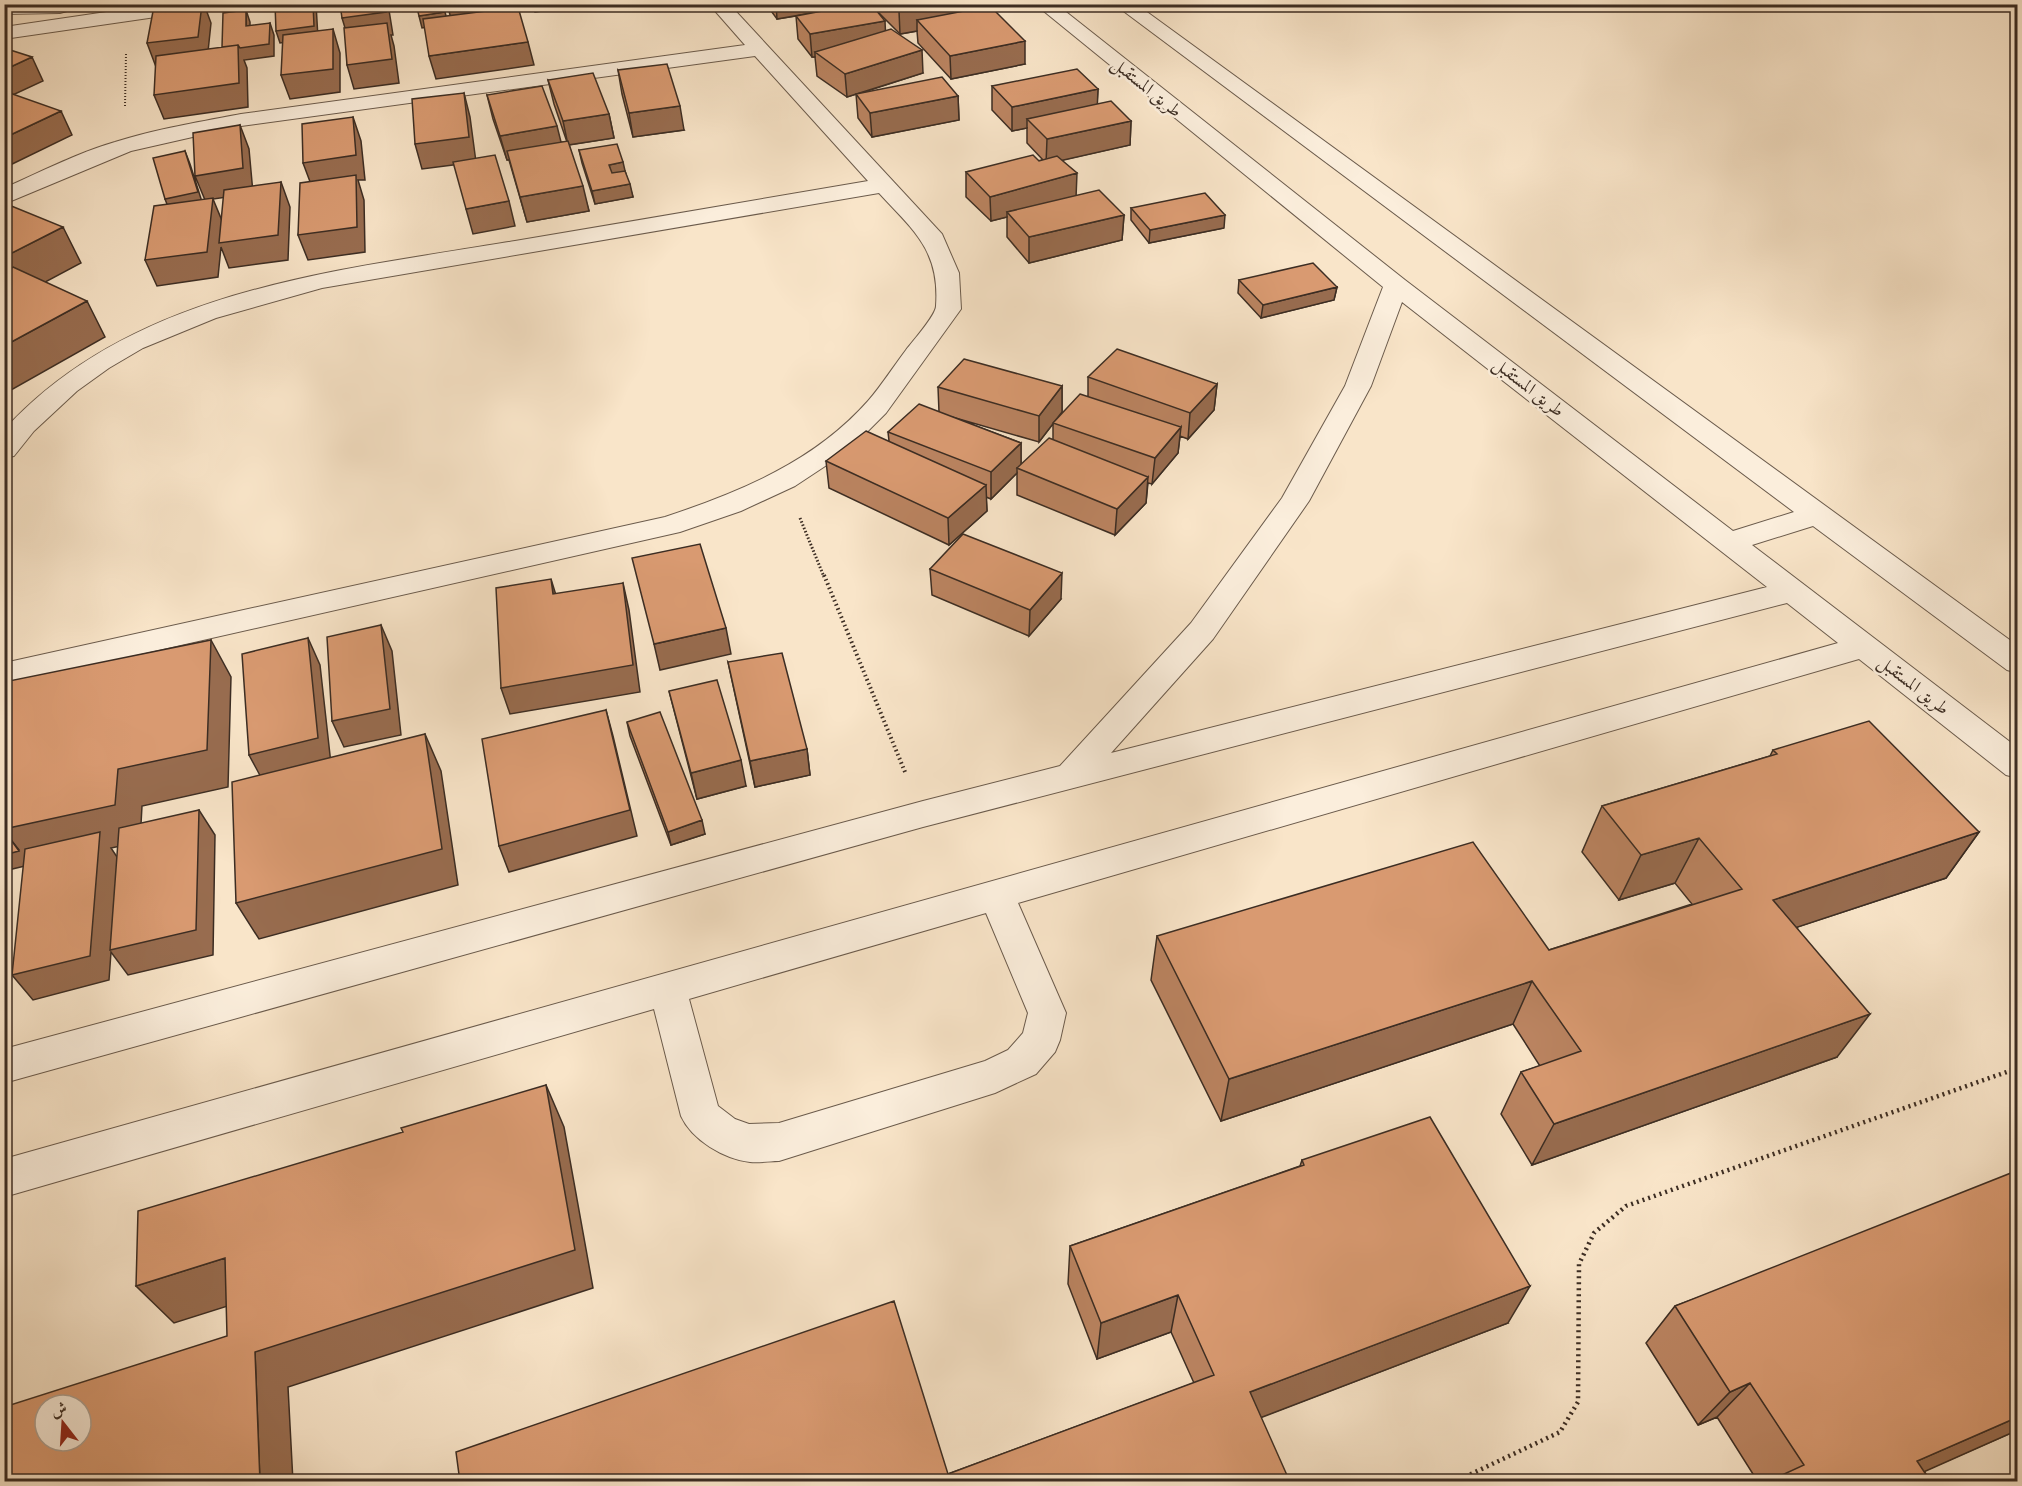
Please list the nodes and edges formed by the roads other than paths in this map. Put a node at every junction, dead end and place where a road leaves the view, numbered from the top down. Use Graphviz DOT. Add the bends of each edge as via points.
graph roads {
  1 [pos="204,4"];
  2 [pos="718,4"];
  3 [pos="1044,4"];
  4 [pos="1123,4"];
  5 [pos="4,8"];
  6 [pos="90,10"];
  7 [pos="4,33"];
  8 [pos="759,49"];
  9 [pos="884,185"];
  10 [pos="4,197"];
  11 [pos="1396,285"];
  12 [pos="4,450"];
  13 [pos="1818,514"];
  14 [pos="1730,542"];
  15 [pos="1793,591"];
  16 [pos="1864,646"];
  17 [pos="2018,662"];
  18 [pos="4,674"];
  19 [pos="2018,766"];
  20 [pos="1072,775"];
  21 [pos="996,895"];
  22 [pos="668,988"];
  23 [pos="4,1066"];
  24 [pos="4,1178"];
  1 -- 6 [label="street" via="126,15"];
  2 -- 8 [label="street"];
  3 -- 11 [label="street, طريق المستقبل"];
  4 -- 13 [label="street"];
  5 -- 6 [label="street"];
  6 -- 7 [label="street"];
  8 -- 9 [label="street"];
  8 -- 10 [label="street" via="241,120 124,146"];
  9 -- 12 [label="street" via="322,281 250,297 179,321 114,354 56,394"];
  9 -- 18 [label="street" via="934,239 946,273 950,309 877,407 838,445 785,480 731,505 670,525"];
  11 -- 14 [label="street, طريق المستقبل"];
  11 -- 20 [label="street" via="1358,386 1295,501 1202,631"];
  13 -- 14 [label="street"];
  13 -- 17 [label="street"];
  14 -- 15 [label="street, طريق المستقبل"];
  15 -- 16 [label="street, طريق المستقبل"];
  15 -- 20 [label="street"];
  16 -- 19 [label="street, طريق المستقبل"];
  16 -- 21 [label="street"];
  20 -- 23 [label="street"];
  21 -- 22 [label="street"];
  21 -- 22 [label="street" via="1047,1013 1041,1040 1022,1062 995,1076 779,1142 749,1143 721,1133 701,1116"];
  22 -- 24 [label="street"];
}
